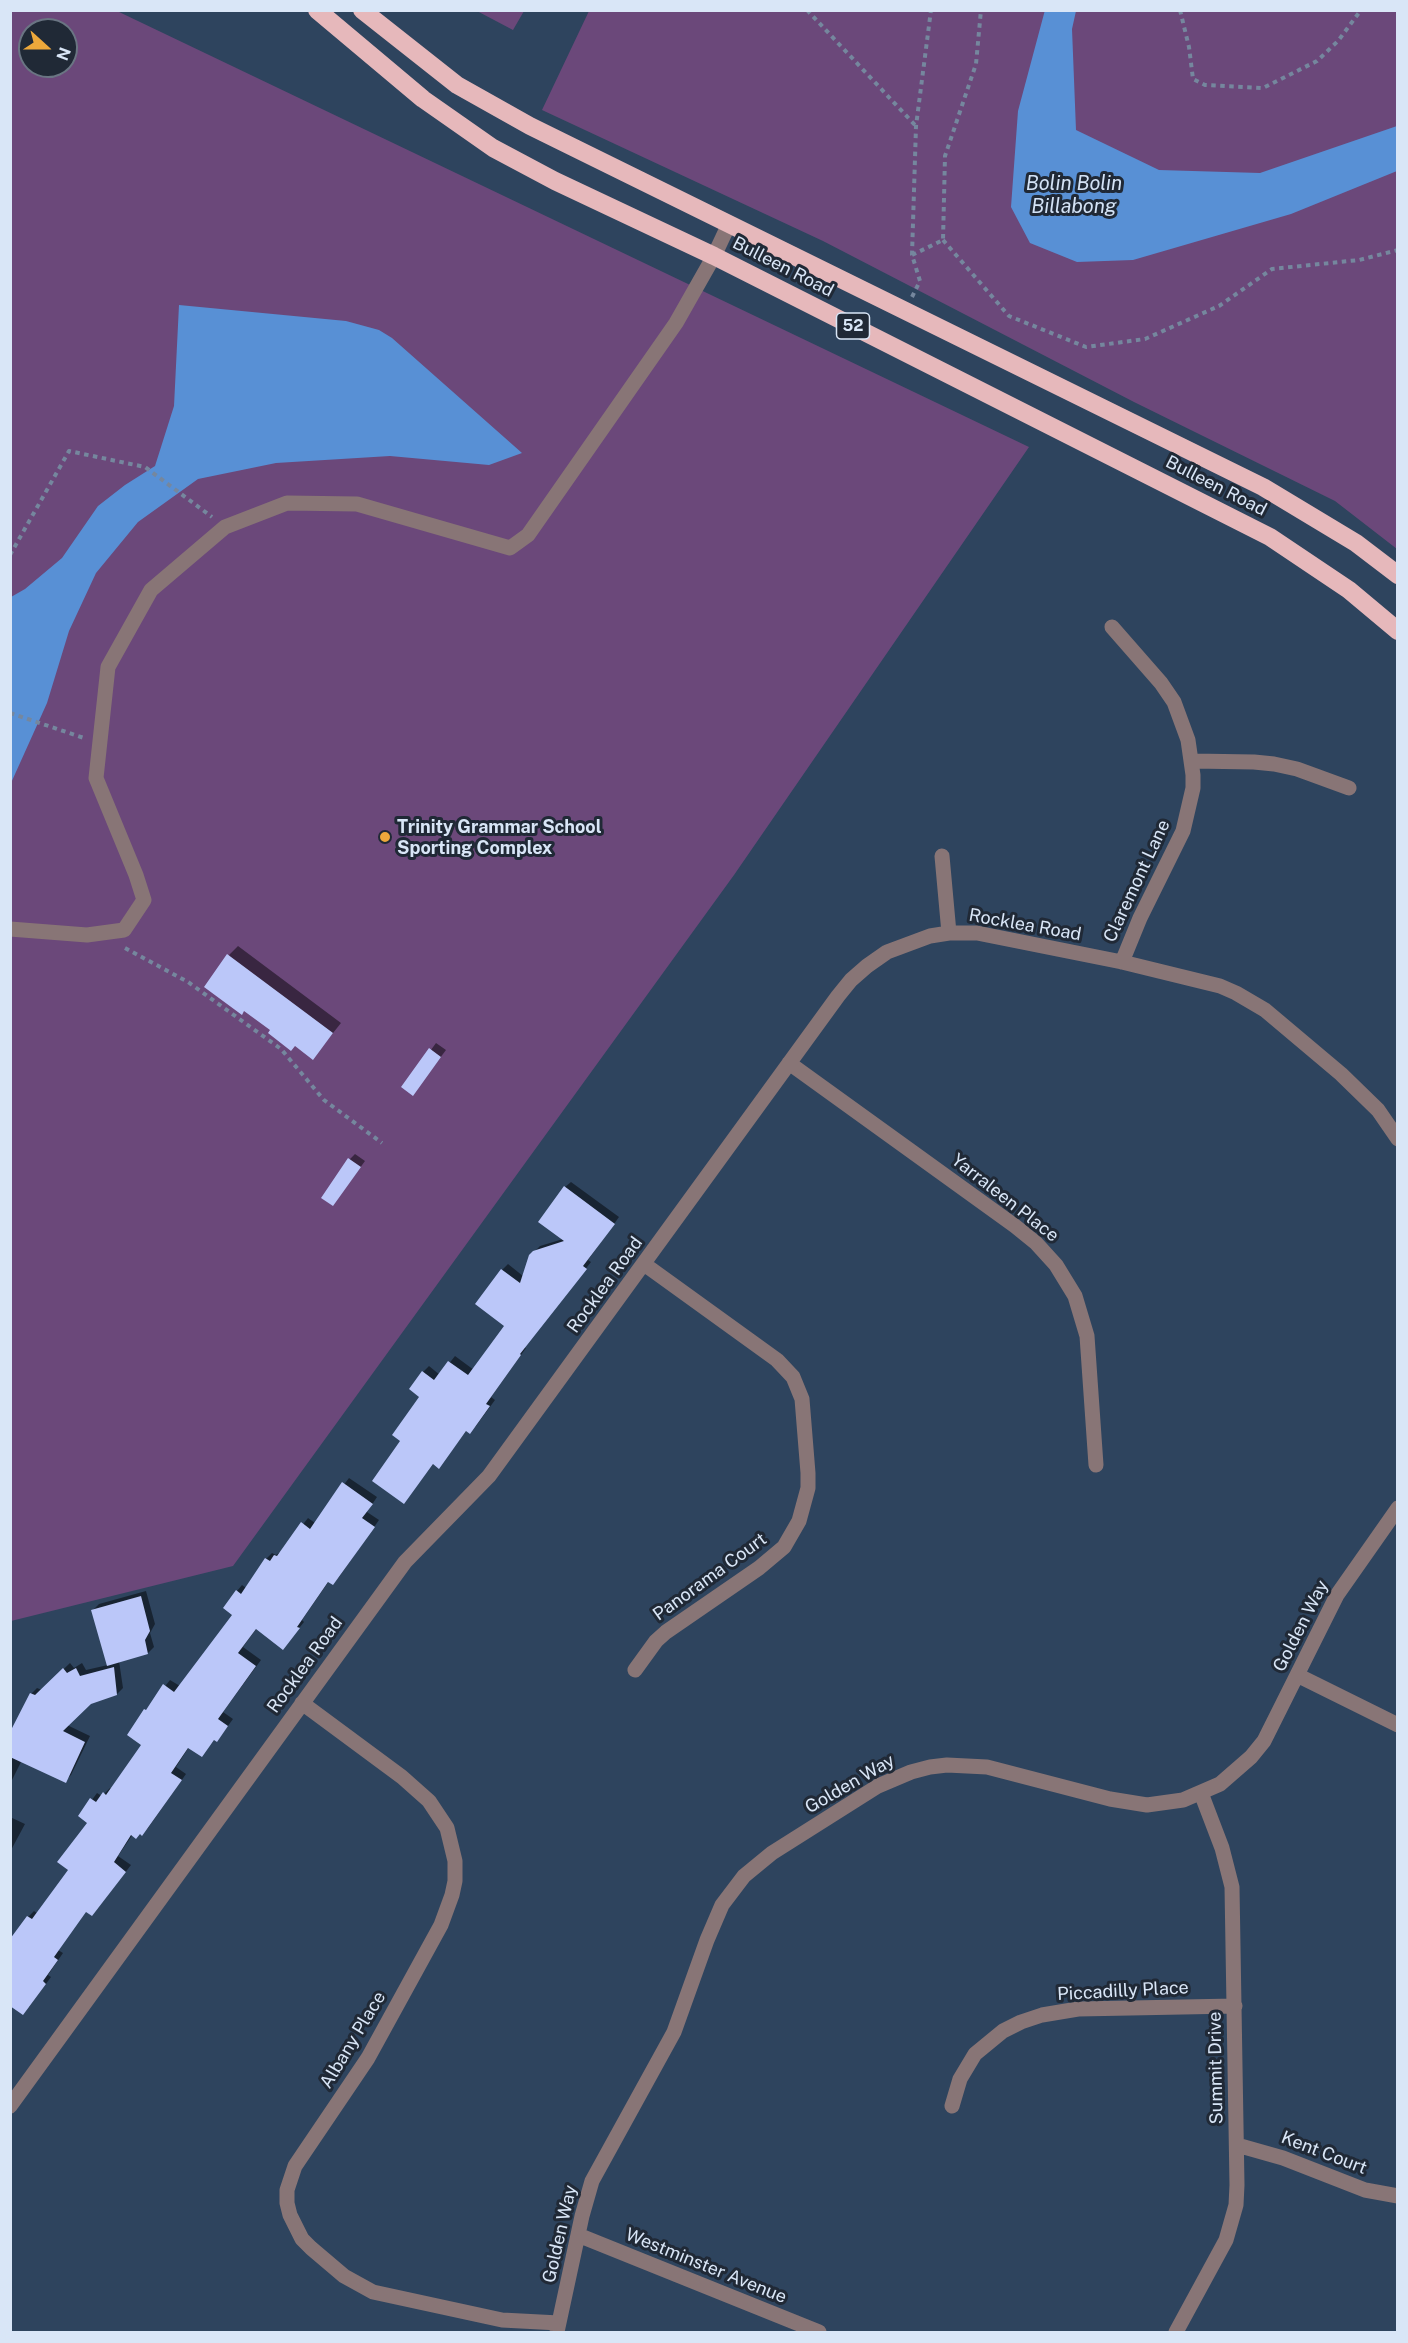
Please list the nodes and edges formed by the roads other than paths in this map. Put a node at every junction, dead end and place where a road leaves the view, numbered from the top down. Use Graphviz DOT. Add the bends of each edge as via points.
graph roads {
  1 [pos="317,10"];
  2 [pos="362,10"];
  3 [pos="729,224"];
  4 [pos="714,256"];
  5 [pos="1398,575"];
  6 [pos="1112,627"];
  7 [pos="1398,631"];
  8 [pos="1192,761"];
  9 [pos="1349,788"];
  10 [pos="942,856"];
  11 [pos="10,929"];
  12 [pos="948,933"];
  13 [pos="1122,962"];
  14 [pos="789,1063"];
  15 [pos="1396,1130"];
  16 [pos="644,1264"];
  17 [pos="1096,1465"];
  18 [pos="1398,1508"];
  19 [pos="635,1670"];
  20 [pos="1297,1675"];
  21 [pos="302,1703"];
  22 [pos="1398,1725"];
  23 [pos="1201,1793"];
  24 [pos="1235,2006"];
  25 [pos="10,2106"];
  26 [pos="952,2106"];
  27 [pos="1237,2145"];
  28 [pos="1398,2196"];
  29 [pos="578,2235"];
  30 [pos="502,2320"];
  31 [pos="558,2328"];
  32 [pos="533,2332"];
  33 [pos="819,2332"];
  34 [pos="1176,2332"];
  1 -- 4 [label="highway, Bulleen Road / 52" via="423,99 493,148"];
  2 -- 3 [label="highway, Bulleen Road / 52" via="457,85 530,126"];
  3 -- 4 [label="street"];
  3 -- 5 [label="highway, Bulleen Road / 52" via="1263,487 1356,543"];
  4 -- 7 [label="highway, Bulleen Road / 52" via="1270,537 1349,590"];
  4 -- 11 [label="street" via="676,323 528,535 510,548 357,504 287,503 225,526 151,590 108,668 96,778 144,900 124,930 87,935"];
  6 -- 8 [label="street, Claremont Lane" via="1174,702 1183,721"];
  8 -- 9 [label="street" via="1274,764"];
  8 -- 13 [label="street, Claremont Lane" via="1193,788 1183,831"];
  10 -- 12 [label="street"];
  12 -- 13 [label="street, Rocklea Road" via="995,936"];
  12 -- 14 [label="street, Rocklea Road" via="908,942 867,966 838,996"];
  13 -- 15 [label="street, Rocklea Road" via="1207,982 1252,1001 1368,1098"];
  14 -- 16 [label="street, Rocklea Road"];
  14 -- 17 [label="street, Yarraleen Place" via="1015,1226 1051,1259 1075,1296 1087,1336"];
  16 -- 19 [label="street, Panorama Court" via="786,1369 802,1399 808,1488 799,1521 784,1547 759,1569 666,1632"];
  16 -- 21 [label="street, Rocklea Road" via="489,1476 405,1562"];
  18 -- 20 [label="street, Golden Way" via="1337,1595"];
  20 -- 22 [label="street"];
  20 -- 23 [label="street, Golden Way" via="1264,1741 1251,1757 1220,1784"];
  21 -- 25 [label="street, Rocklea Road"];
  21 -- 30 [label="street, Albany Place" via="429,1801 447,1828 455,1881 441,1925 374,2048 295,2166 287,2190 290,2216 302,2239 359,2286 396,2298"];
  23 -- 24 [label="street, Summit Drive" via="1232,1887"];
  23 -- 29 [label="street, Golden Way" via="1165,1803 1131,1803 1006,1770 947,1765 911,1772 878,1786 772,1853 744,1876 718,1913 674,2032 592,2181"];
  24 -- 26 [label="street, Piccadilly Place" via="1078,2009 1021,2022 975,2054 960,2079"];
  24 -- 27 [label="street, Summit Drive"];
  27 -- 28 [label="street, Kent Court" via="1365,2190"];
  27 -- 34 [label="street, Summit Drive" via="1232,2223"];
  29 -- 31 [label="street, Golden Way"];
  29 -- 33 [label="street, Westminster Avenue"];
  30 -- 31 [label="street, Albany Place"];
  30 -- 32 [label="street, Albany Place"];
}
